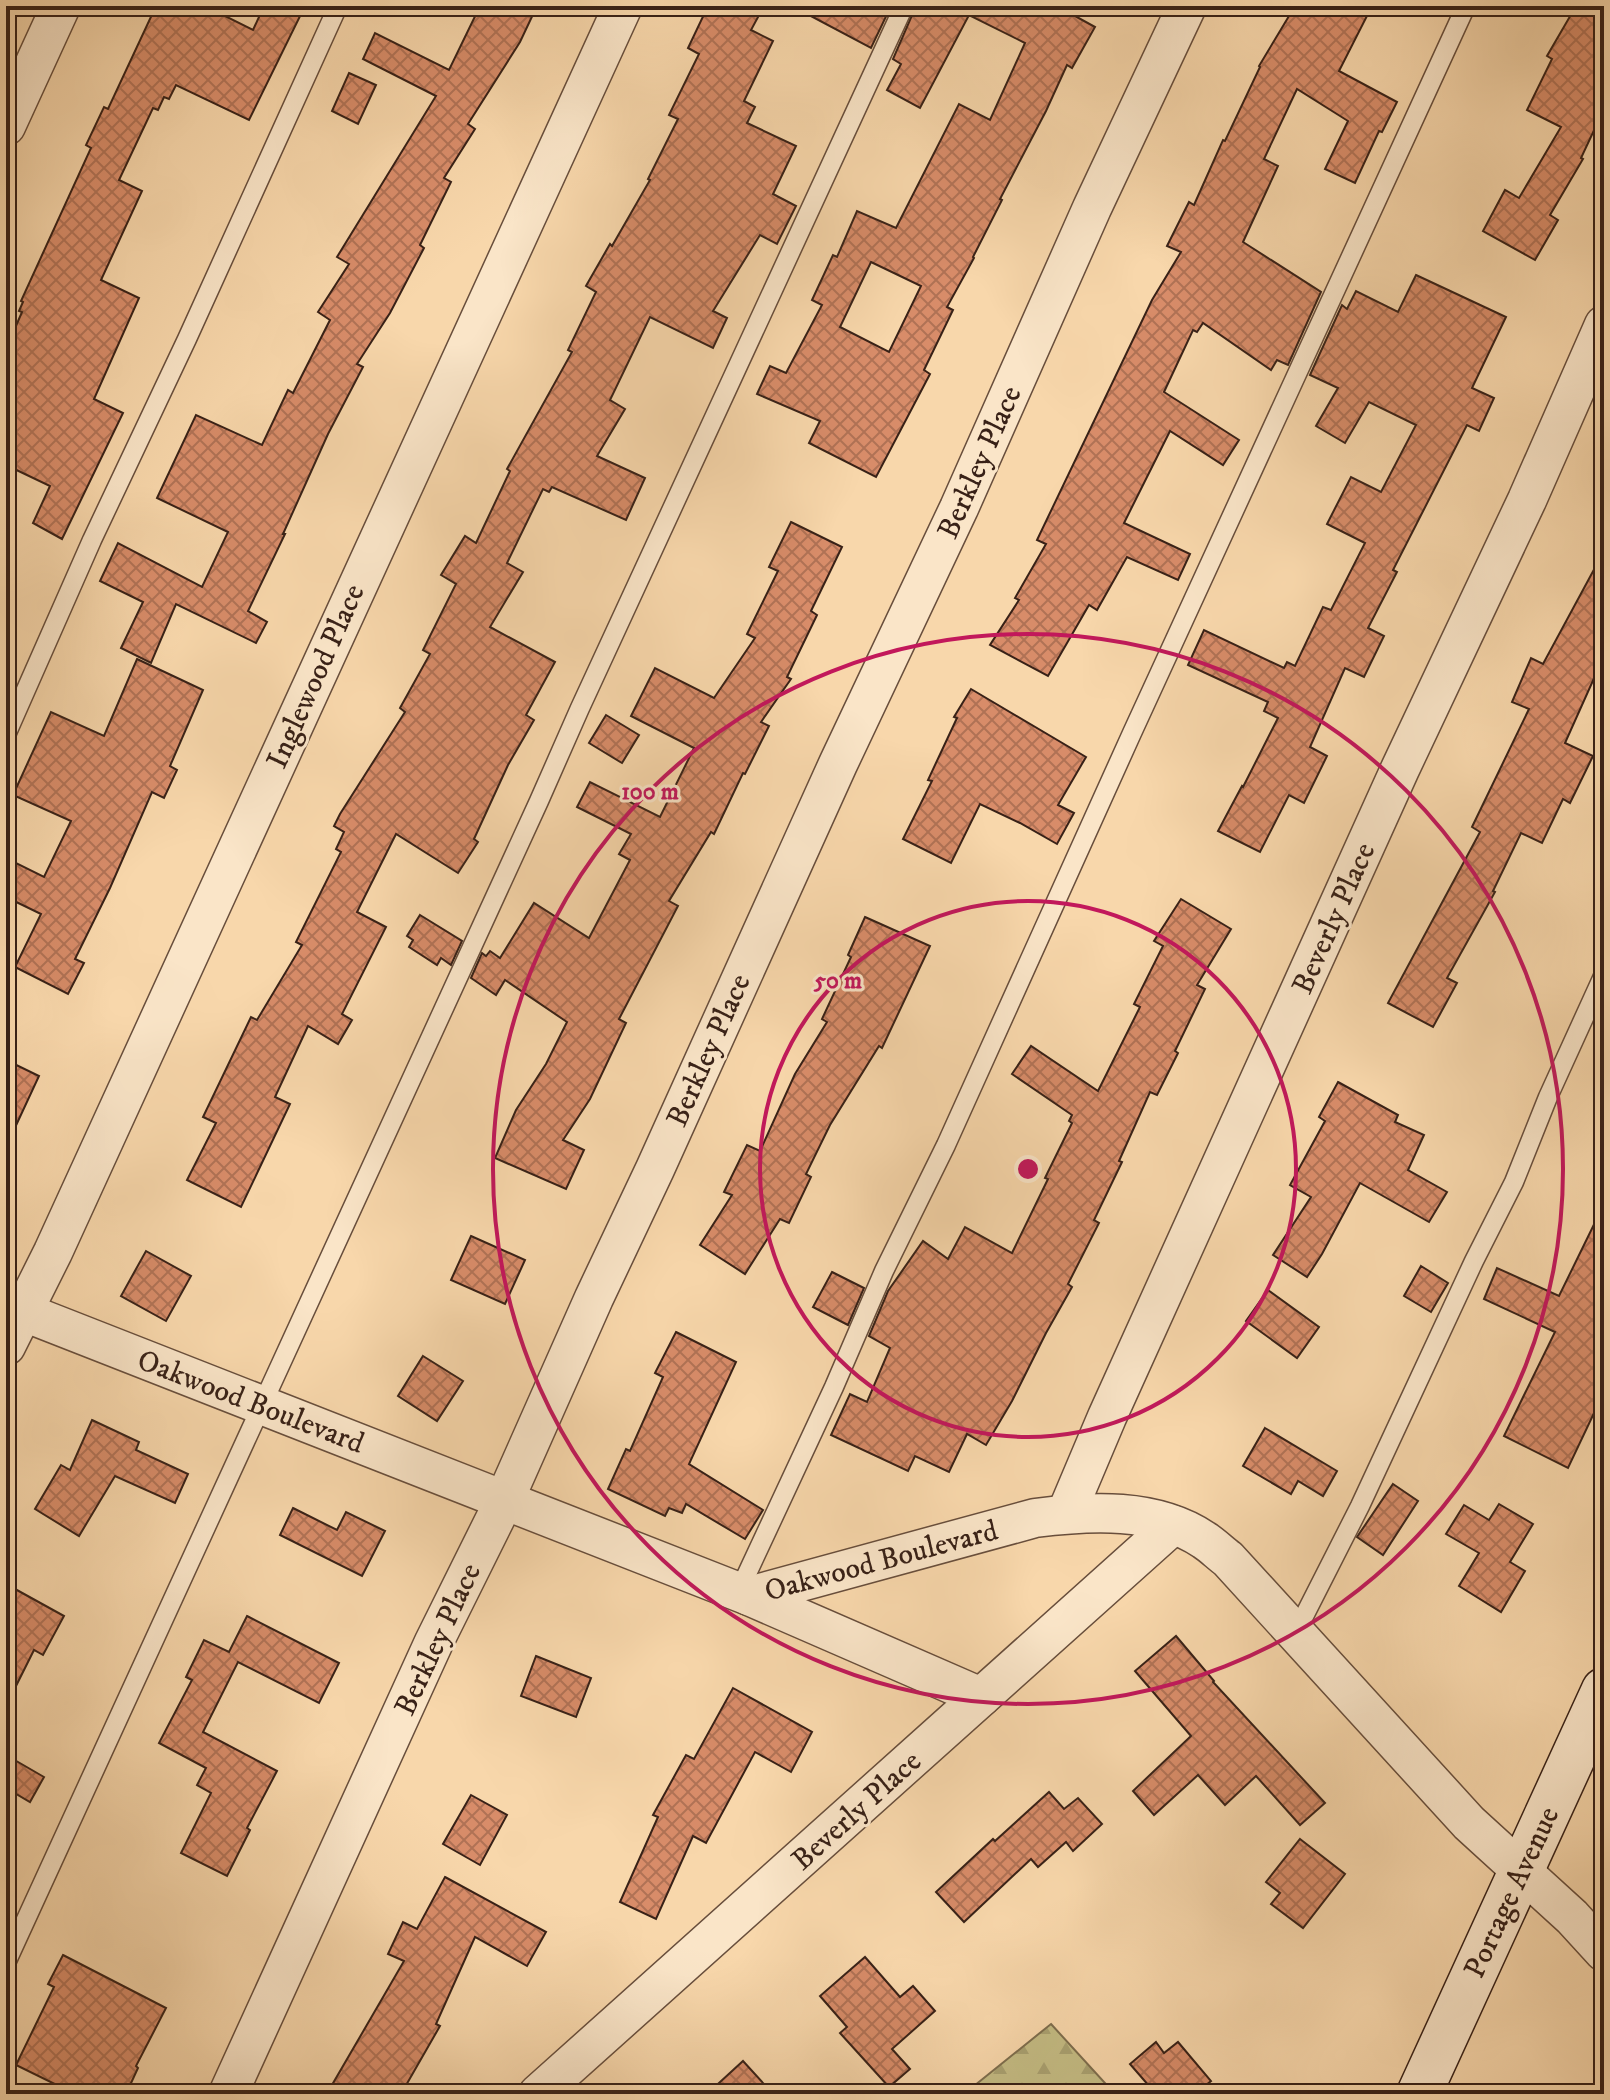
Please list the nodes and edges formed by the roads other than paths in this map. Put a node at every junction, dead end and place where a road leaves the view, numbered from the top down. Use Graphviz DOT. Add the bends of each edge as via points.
graph roads {
  1 [pos="61,6"];
  2 [pos="338,6"];
  3 [pos="623,6"];
  4 [pos="904,6"];
  5 [pos="1187,6"];
  6 [pos="1466,6"];
  7 [pos="6,126"];
  8 [pos="1604,325"];
  9 [pos="6,735"];
  10 [pos="1604,974"];
  11 [pos="14,1308"];
  12 [pos="6,1346"];
  13 [pos="263,1405"];
  14 [pos="504,1501"];
  15 [pos="1066,1514"];
  16 [pos="1173,1525"];
  17 [pos="744,1595"];
  18 [pos="1295,1634"];
  19 [pos="1604,1690"];
  20 [pos="981,1697"];
  21 [pos="1520,1871"];
  22 [pos="1604,1952"];
  23 [pos="6,1963"];
  24 [pos="228,2094"];
  25 [pos="538,2094"];
  26 [pos="1419,2094"];
  1 -- 7 [label="street"];
  2 -- 9 [label="lane"];
  3 -- 11 [label="street, Inglewood Place" via="59,1237"];
  4 -- 13 [label="lane"];
  5 -- 14 [label="street, Berkley Place"];
  6 -- 17 [label="lane" via="953,1131 884,1271"];
  8 -- 15 [label="street, Beverly Place"];
  10 -- 18 [label="lane" via="1514,1182"];
  11 -- 12 [label="street, Inglewood Place"];
  11 -- 13 [label="street, Oakwood Boulevard"];
  13 -- 14 [label="street, Oakwood Boulevard"];
  13 -- 23 [label="lane"];
  14 -- 17 [label="street, Oakwood Boulevard"];
  14 -- 24 [label="street, Berkley Place"];
  15 -- 16 [label="street, Oakwood Boulevard" via="1113,1513"];
  15 -- 17 [label="street, Oakwood Boulevard"];
  16 -- 18 [label="street, Oakwood Boulevard" via="1228,1559"];
  16 -- 20 [label="street, Beverly Place"];
  17 -- 20 [label="street"];
  18 -- 21 [label="street, Oakwood Boulevard"];
  19 -- 21 [label="main road, Portage Avenue"];
  20 -- 25 [label="street, Beverly Place"];
  21 -- 22 [label="street, Oakwood Boulevard"];
  21 -- 26 [label="main road, Portage Avenue"];
}
